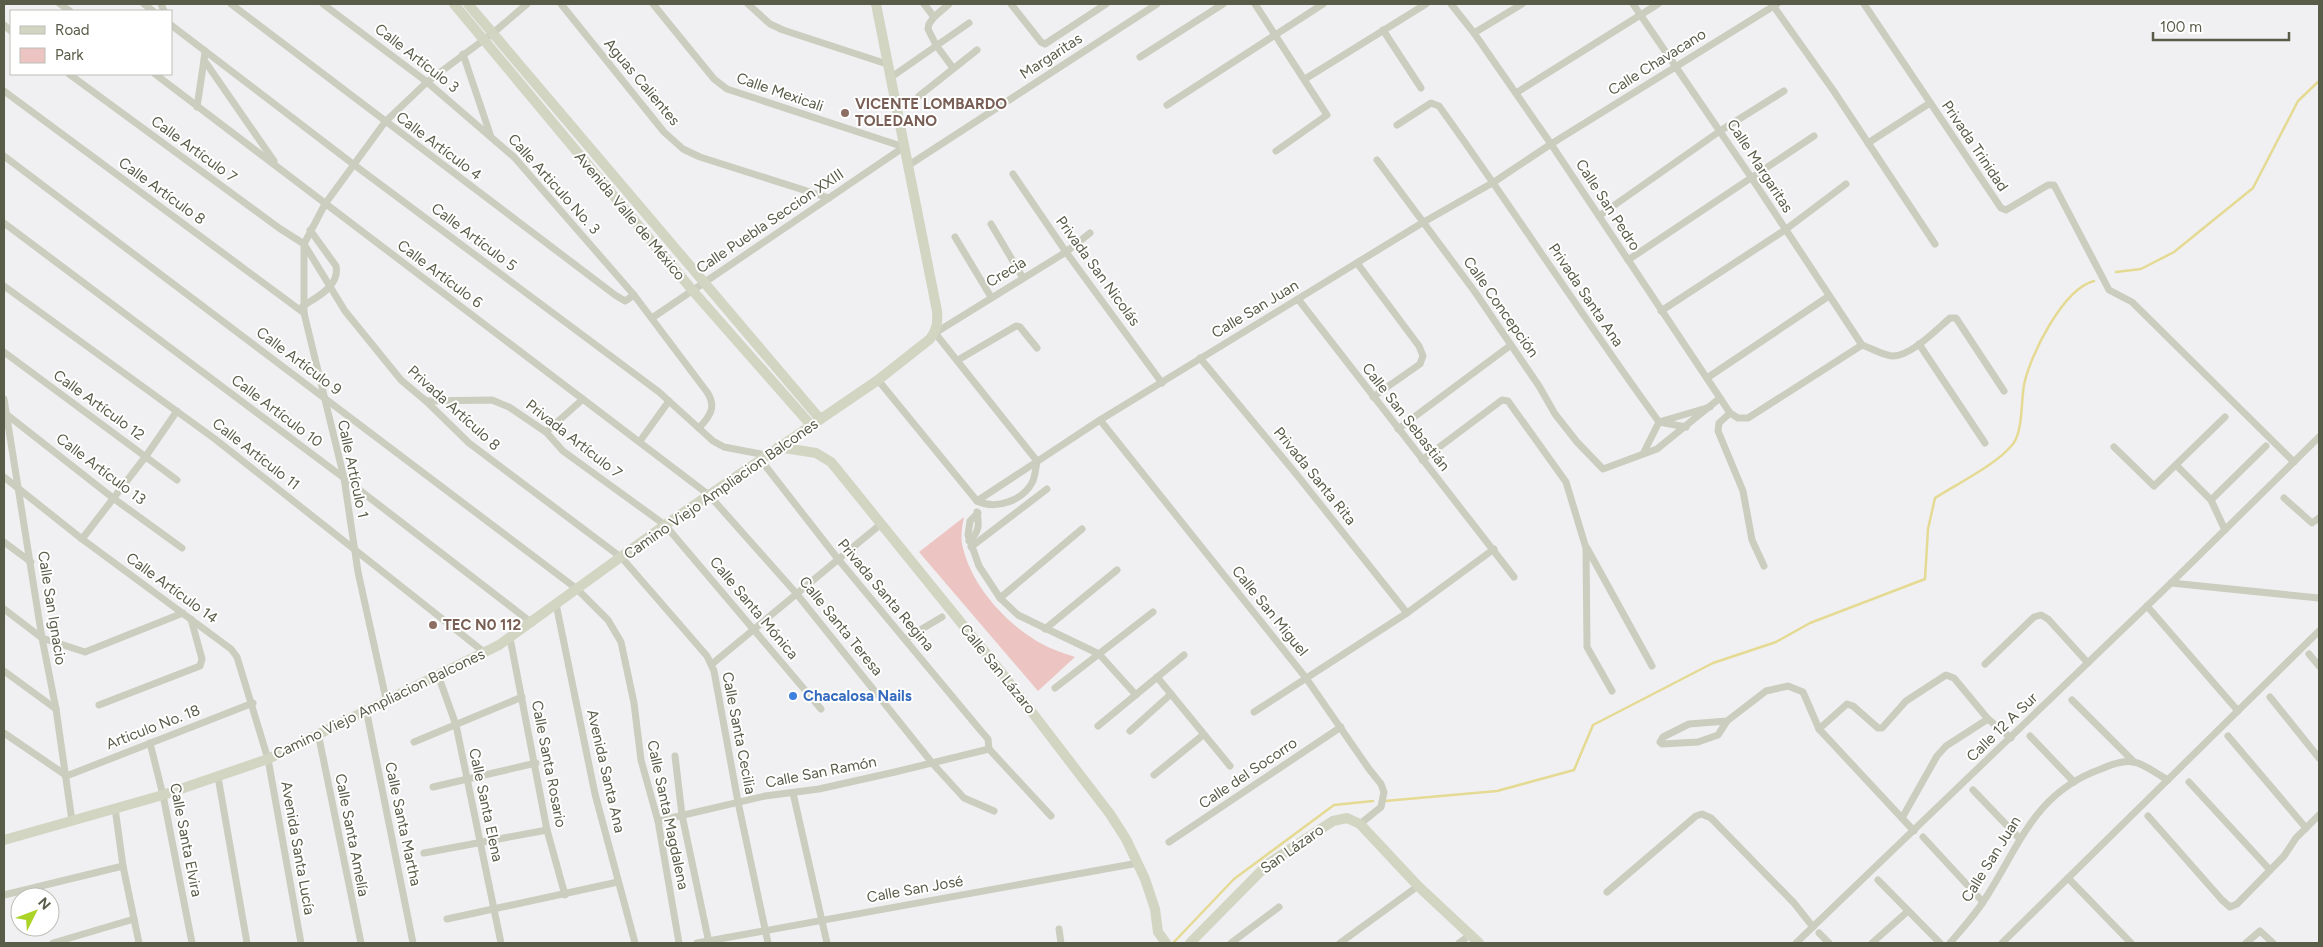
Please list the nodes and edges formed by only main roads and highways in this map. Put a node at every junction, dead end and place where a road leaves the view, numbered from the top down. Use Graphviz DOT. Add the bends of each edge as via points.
graph roads {
  1 [pos="454,4"];
  2 [pos="468,4"];
  3 [pos="876,4"];
  4 [pos="820,419"];
  5 [pos="810,424"];
  6 [pos="778,447"];
  7 [pos="4,840"];
  8 [pos="1163,942"];
  9 [pos="1190,943"];
  10 [pos="1479,943"];
  1 -- 5 [label="main road, Avenida Valle de México" via="693,291"];
  2 -- 4 [label="main road, Avenida Valle de México"];
  3 -- 4 [label="main road, Camino Viejo Ampliacion Balcones" via="937,311 935,333 878,380"];
  4 -- 5 [label="main road, Camino Viejo Ampliacion Balcones"];
  5 -- 6 [label="main road, Camino Viejo Ampliacion Balcones"];
  6 -- 7 [label="main road, Camino Viejo Ampliacion Balcones" via="532,623 484,652 268,759 164,795"];
  6 -- 8 [label="main road, Calle San Lázaro" via="824,456 842,474 1005,677 1126,839 1155,909 1158,932"];
  9 -- 10 [label="main road, San Lázaro" via="1269,863 1333,820 1347,818 1360,824 1418,886"];
}
